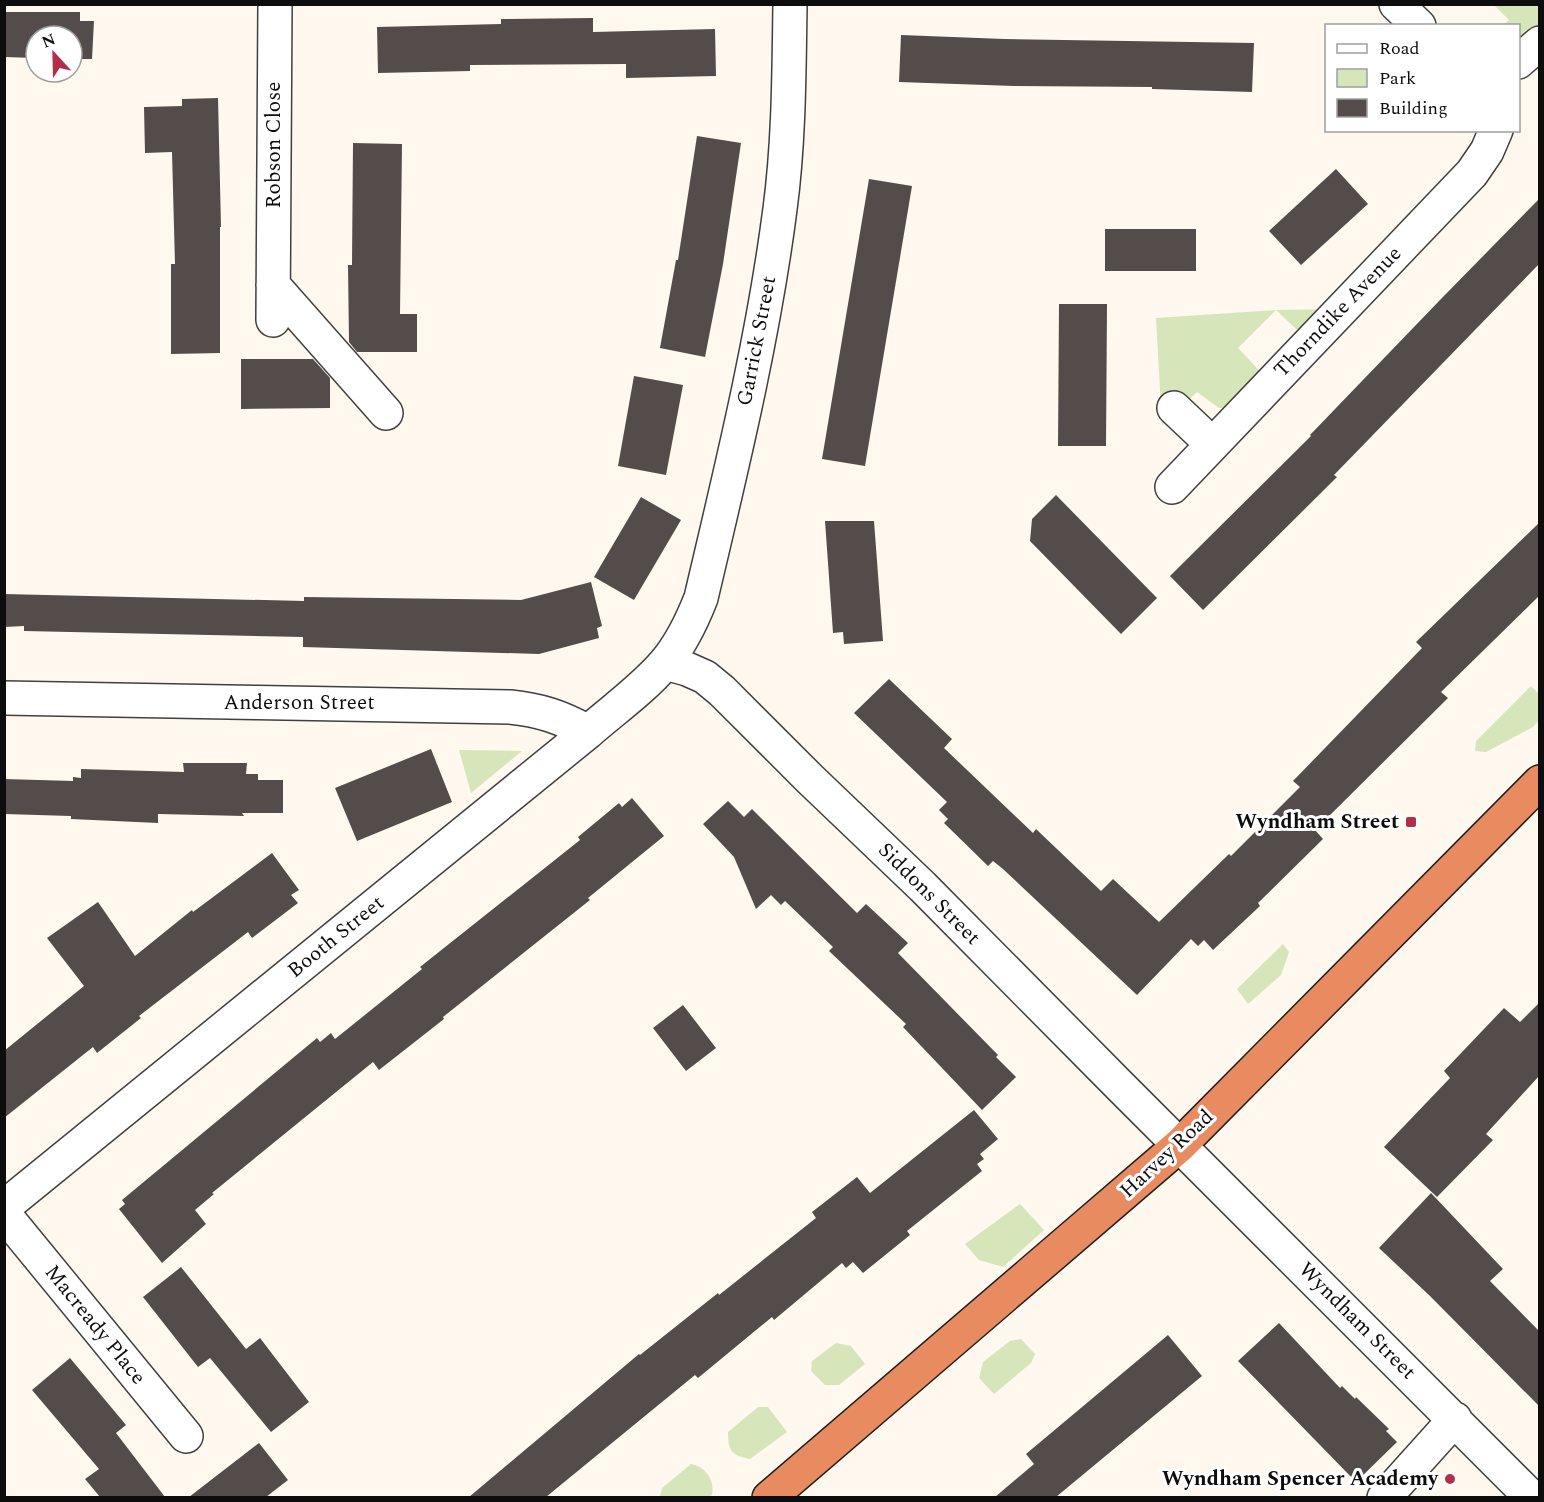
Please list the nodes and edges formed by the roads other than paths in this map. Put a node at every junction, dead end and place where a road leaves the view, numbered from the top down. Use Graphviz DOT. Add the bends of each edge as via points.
graph roads {
  1 [pos="275,4"];
  2 [pos="790,4"];
  3 [pos="1396,4"];
  4 [pos="1417,24"];
  5 [pos="1539,43"];
  6 [pos="1520,60"];
  7 [pos="1495,132"];
  8 [pos="273,285"];
  9 [pos="273,320"];
  10 [pos="1174,408"];
  11 [pos="386,413"];
  12 [pos="1212,444"];
  13 [pos="1172,487"];
  14 [pos="665,663"];
  15 [pos="4,698"];
  16 [pos="588,732"];
  17 [pos="1539,782"];
  18 [pos="1180,1145"];
  19 [pos="4,1208"];
  20 [pos="4,1214"];
  21 [pos="1455,1419"];
  22 [pos="186,1436"];
  23 [pos="769,1497"];
  24 [pos="1384,1497"];
  25 [pos="1532,1497"];
  1 -- 8 [label="street, Robson Close"];
  2 -- 14 [label="street, Garrick Street" via="780,208 755,360 702,598"];
  3 -- 4 [label="street"];
  5 -- 6 [label="street"];
  7 -- 12 [label="street, Thorndike Avenue" via="1472,172"];
  8 -- 9 [label="street, Robson Close"];
  8 -- 11 [label="street"];
  10 -- 12 [label="street"];
  12 -- 13 [label="street, Thorndike Avenue"];
  14 -- 16 [label="street, Booth Street"];
  14 -- 18 [label="street, Siddons Street" via="705,677 722,691"];
  15 -- 16 [label="street, Anderson Street" via="510,707 540,710"];
  16 -- 19 [label="street, Booth Street"];
  17 -- 18 [label="highway, Harvey Road"];
  18 -- 21 [label="street, Wyndham Street"];
  18 -- 23 [label="highway, Harvey Road"];
  20 -- 22 [label="street, Macready Place"];
  21 -- 24 [label="street"];
  21 -- 25 [label="street, Wyndham Street"];
}
